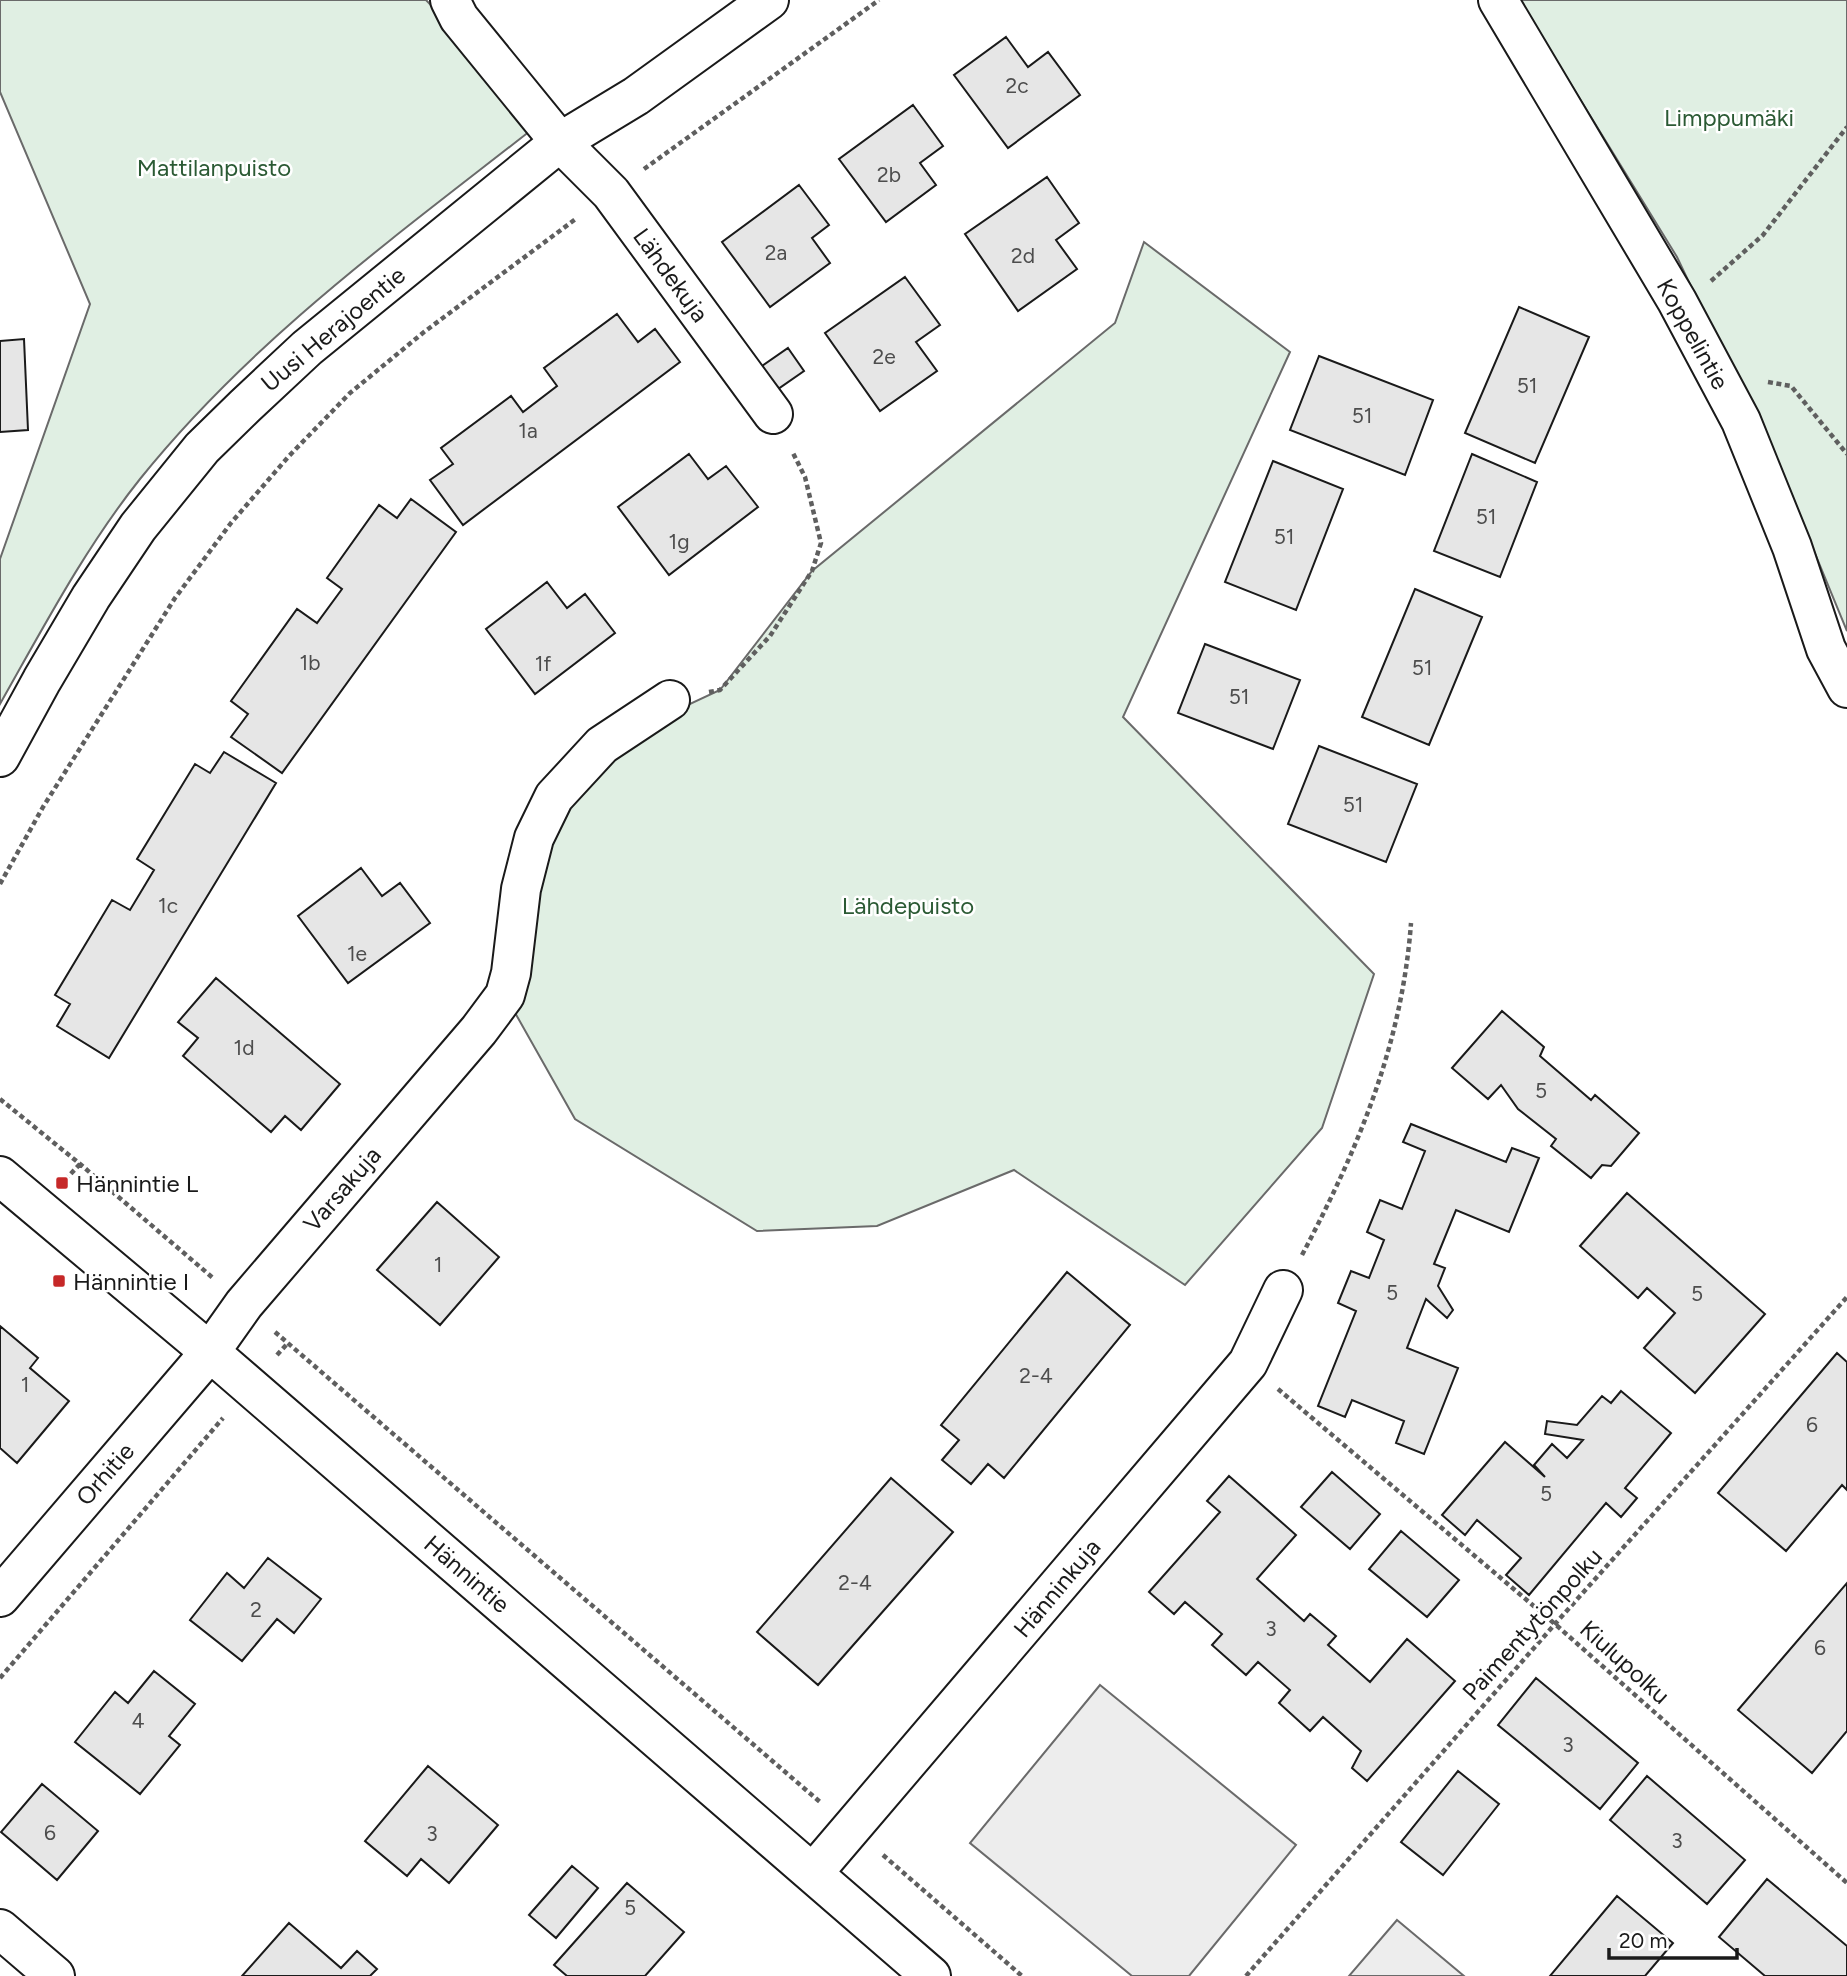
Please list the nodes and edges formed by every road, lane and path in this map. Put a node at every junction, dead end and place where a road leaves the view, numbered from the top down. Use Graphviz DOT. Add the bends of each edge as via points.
graph roads {
  1 [pos="450,0"];
  2 [pos="769,0"];
  3 [pos="879,0"];
  4 [pos="1498,0"];
  5 [pos="1847,127"];
  6 [pos="560,142"];
  7 [pos="611,193"];
  8 [pos="1677,301"];
  9 [pos="1716,374"];
  10 [pos="773,414"];
  11 [pos="1847,454"];
  12 [pos="1847,688"];
  13 [pos="670,700"];
  14 [pos="0,757"];
  15 [pos="0,884"];
  16 [pos="1411,923"];
  17 [pos="0,1099"];
  18 [pos="80,1164"];
  19 [pos="0,1176"];
  20 [pos="62,1183"];
  21 [pos="1283,1290"];
  22 [pos="1847,1297"];
  23 [pos="244,1304"];
  24 [pos="288,1343"];
  25 [pos="210,1352"];
  26 [pos="1248,1363"];
  27 [pos="250,1387"];
  28 [pos="0,1597"];
  29 [pos="1555,1624"];
  30 [pos="0,1678"];
  31 [pos="851,1829"];
  32 [pos="813,1874"];
  33 [pos="1847,1883"];
  34 [pos="0,1929"];
  35 [pos="55,1976"];
  36 [pos="932,1976"];
  37 [pos="1022,1976"];
  38 [pos="1246,1976"];
  1 -- 6 [label="street, Lähdekuja" via="459,18"];
  2 -- 6 [label="street, Uusi Herajoentie" via="636,96"];
  3 -- 7 [label="path"];
  4 -- 8 [label="street, Koppelintie"];
  5 -- 8 [label="path" via="1763,235 1718,276"];
  6 -- 7 [label="street, Lähdekuja"];
  6 -- 14 [label="street, Uusi Herajoentie" via="307,348 202,448 138,527 91,597"];
  7 -- 10 [label="street, Lähdekuja"];
  7 -- 15 [label="path" via="424,332 350,393 289,456 175,598 43,807"];
  8 -- 9 [label="street, Koppelintie"];
  9 -- 11 [label="path" via="1791,386"];
  9 -- 12 [label="street, Koppelintie" via="1741,421 1792,547 1826,649"];
  10 -- 13 [label="path" via="805,477 817,517 821,543 812,571 770,636 720,690"];
  13 -- 23 [label="street, Varsakuja" via="602,746 554,797 534,838 521,889 505,995"];
  16 -- 21 [label="path" via="1395,1030 1369,1114 1338,1188"];
  17 -- 18 [label="path"];
  18 -- 20 [label="path"];
  18 -- 23 [label="path"];
  19 -- 25 [label="street, Hännintie"];
  21 -- 26 [label="street, Hänninkuja"];
  22 -- 29 [label="path, Paimentytönpolku"];
  23 -- 24 [label="path"];
  23 -- 25 [label="street, Varsakuja"];
  24 -- 27 [label="path"];
  24 -- 31 [label="path"];
  25 -- 27 [label="street, Hännintie"];
  25 -- 28 [label="street, Orhitie"];
  26 -- 29 [label="path, Kiulupolku"];
  26 -- 31 [label="street, Hänninkuja"];
  27 -- 30 [label="path"];
  27 -- 32 [label="street, Hännintie"];
  29 -- 33 [label="path, Kiulupolku"];
  29 -- 38 [label="path, Paimentytönpolku"];
  31 -- 32 [label="street, Hänninkuja"];
  31 -- 37 [label="path"];
  32 -- 36 [label="street, Hännintie"];
  34 -- 35 [label="street"];
}
